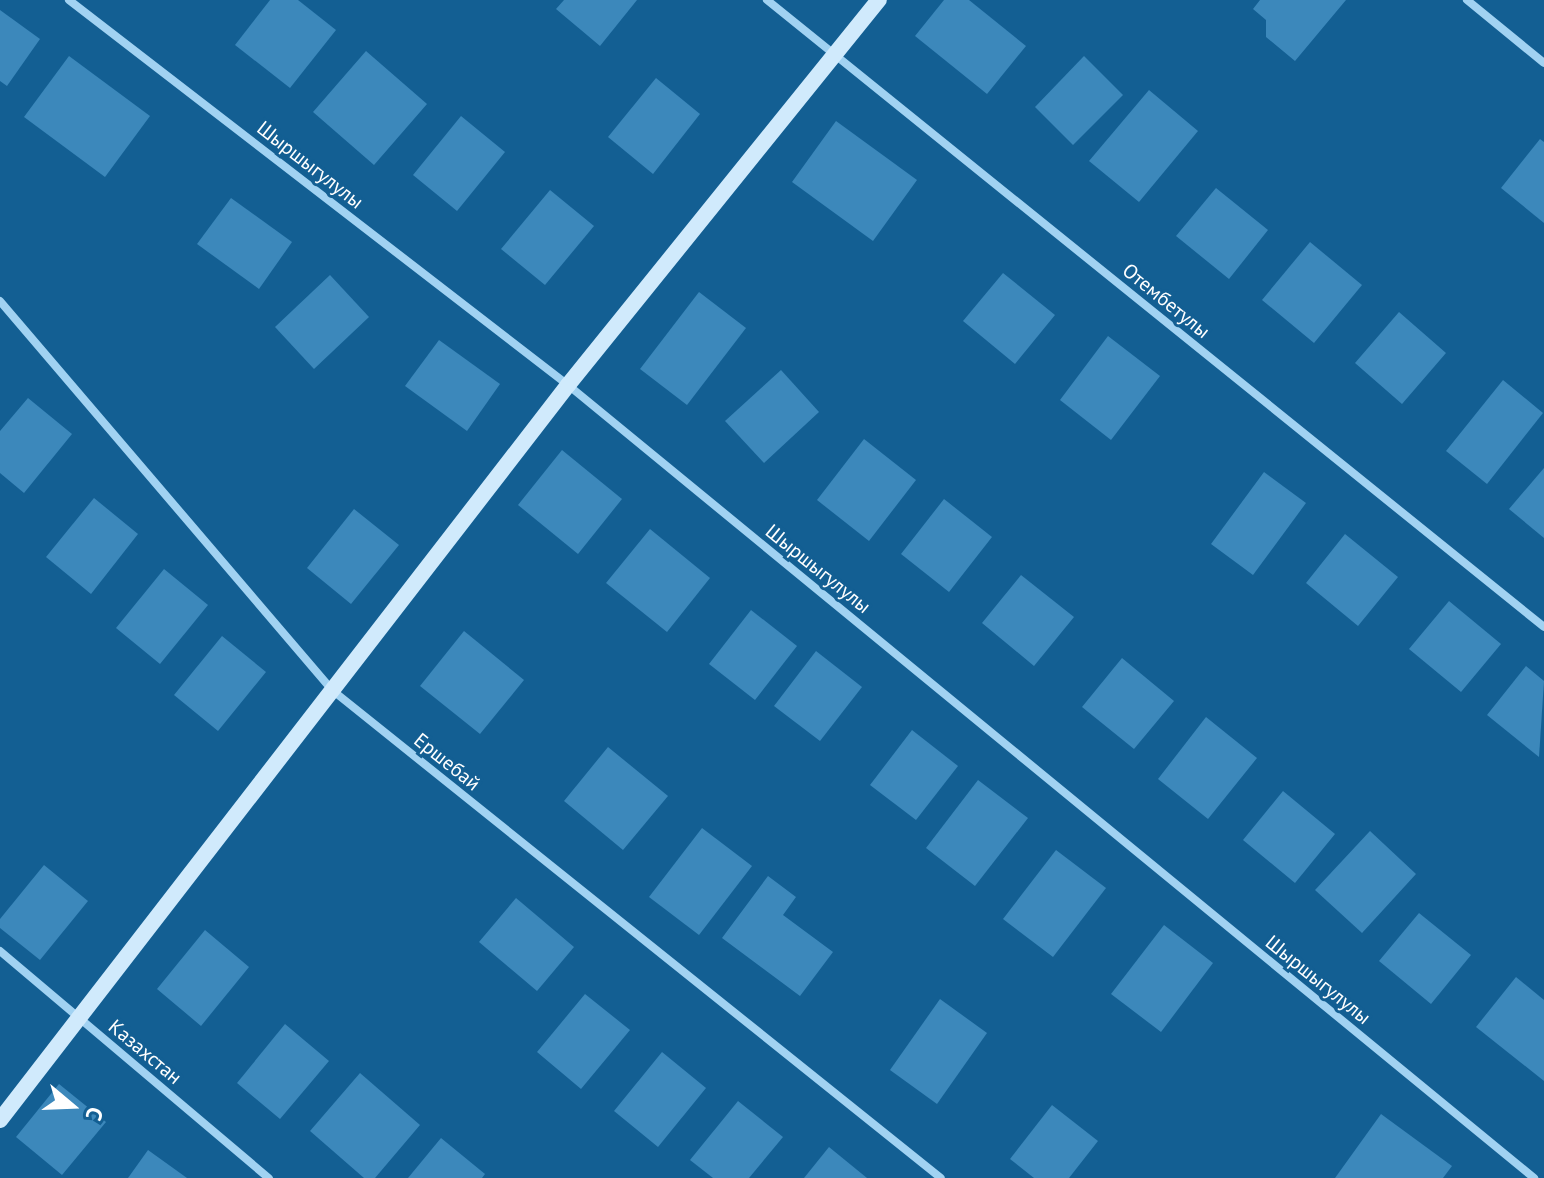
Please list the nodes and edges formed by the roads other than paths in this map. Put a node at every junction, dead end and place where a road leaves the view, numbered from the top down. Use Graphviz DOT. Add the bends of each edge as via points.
graph roads {
  1 [pos="69,0"];
  2 [pos="767,0"];
  3 [pos="879,0"];
  4 [pos="1467,0"];
  5 [pos="833,53"];
  6 [pos="1544,63"];
  7 [pos="0,301"];
  8 [pos="568,385"];
  9 [pos="1544,627"];
  10 [pos="332,690"];
  11 [pos="0,951"];
  12 [pos="79,1017"];
  13 [pos="0,1120"];
  14 [pos="269,1178"];
  15 [pos="941,1178"];
  16 [pos="1534,1178"];
  1 -- 8 [label="street, Шыршыгулулы"];
  2 -- 5 [label="street, Отембетулы"];
  3 -- 5 [label="street"];
  4 -- 6 [label="street"];
  5 -- 8 [label="street"];
  5 -- 9 [label="street, Отембетулы"];
  7 -- 10 [label="street, Ершебай"];
  8 -- 10 [label="street"];
  8 -- 16 [label="street, Шыршыгулулы"];
  10 -- 12 [label="street"];
  10 -- 15 [label="street, Ершебай"];
  11 -- 12 [label="street, Казахстан"];
  12 -- 13 [label="street"];
  12 -- 14 [label="street, Казахстан"];
}
